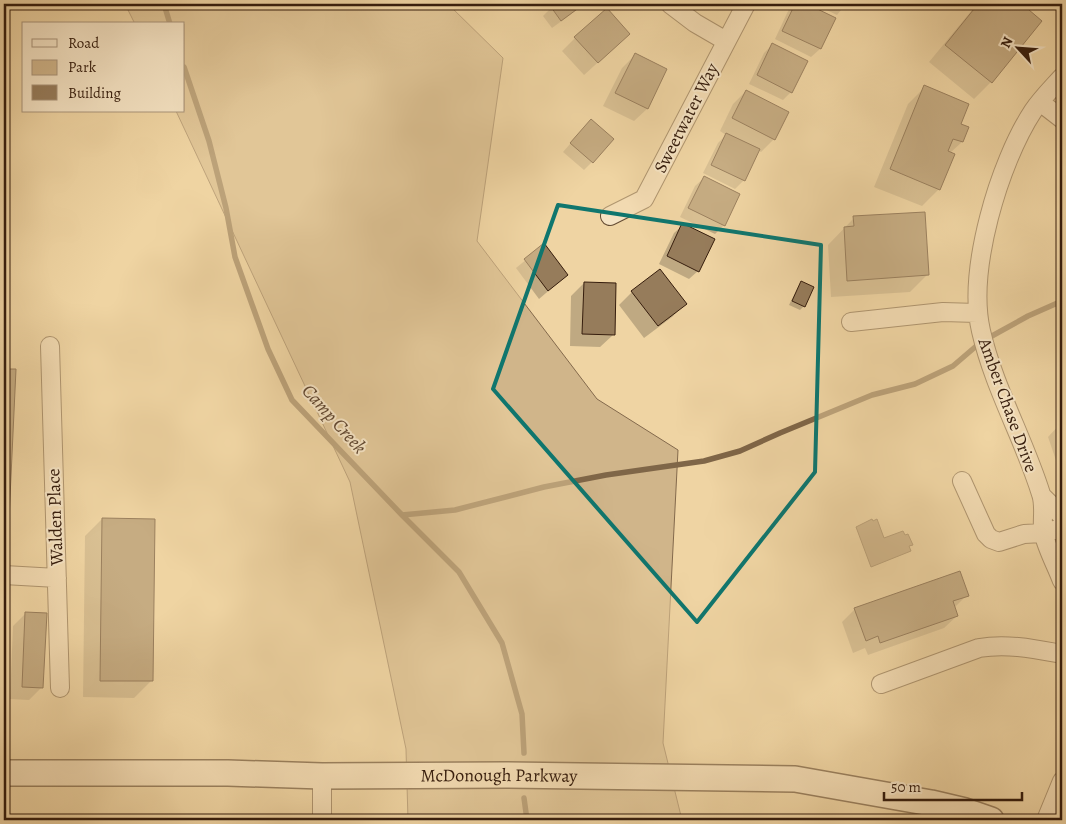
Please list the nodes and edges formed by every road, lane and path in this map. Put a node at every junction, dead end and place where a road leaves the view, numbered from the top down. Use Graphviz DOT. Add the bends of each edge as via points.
graph roads {
  1 [pos="670,4"];
  2 [pos="746,4"];
  3 [pos="726,41"];
  4 [pos="1062,76"];
  5 [pos="1040,102"];
  6 [pos="1062,119"];
  7 [pos="610,216"];
  8 [pos="977,313"];
  9 [pos="851,322"];
  10 [pos="50,346"];
  11 [pos="962,481"];
  12 [pos="1042,496"];
  13 [pos="1062,516"];
  14 [pos="1062,528"];
  15 [pos="1043,533"];
  16 [pos="4,575"];
  17 [pos="57,578"];
  18 [pos="1062,581"];
  19 [pos="1062,654"];
  20 [pos="881,684"];
  21 [pos="60,688"];
  22 [pos="4,773"];
  23 [pos="322,776"];
  24 [pos="1062,781"];
  25 [pos="931,803"];
  26 [pos="322,820"];
  27 [pos="949,820"];
  28 [pos="991,820"];
  29 [pos="1046,820"];
  1 -- 3 [label="street"];
  2 -- 3 [label="street, Sweetwater Way"];
  3 -- 7 [label="street, Sweetwater Way" via="644,199"];
  4 -- 5 [label="street, Amber Chase Drive"];
  5 -- 6 [label="street"];
  5 -- 8 [label="street, Amber Chase Drive" via="1020,134 988,219"];
  8 -- 9 [label="street" via="943,312"];
  8 -- 12 [label="street, Amber Chase Drive" via="993,372"];
  10 -- 17 [label="street, Walden Place"];
  11 -- 15 [label="street" via="991,539 999,542 1024,534"];
  12 -- 13 [label="street, Amber Chase Drive"];
  12 -- 15 [label="street, Amber Chase Drive"];
  14 -- 15 [label="street"];
  15 -- 18 [label="street, Amber Chase Drive"];
  16 -- 17 [label="street"];
  17 -- 21 [label="street, Walden Place"];
  19 -- 20 [label="street" via="1014,646 991,646"];
  22 -- 23 [label="street, McDonough Parkway"];
  23 -- 25 [label="street, McDonough Parkway" via="795,779"];
  23 -- 26 [label="street"];
  24 -- 29 [label="street"];
  25 -- 27 [label="street"];
  25 -- 28 [label="street, McDonough Parkway"];
}
